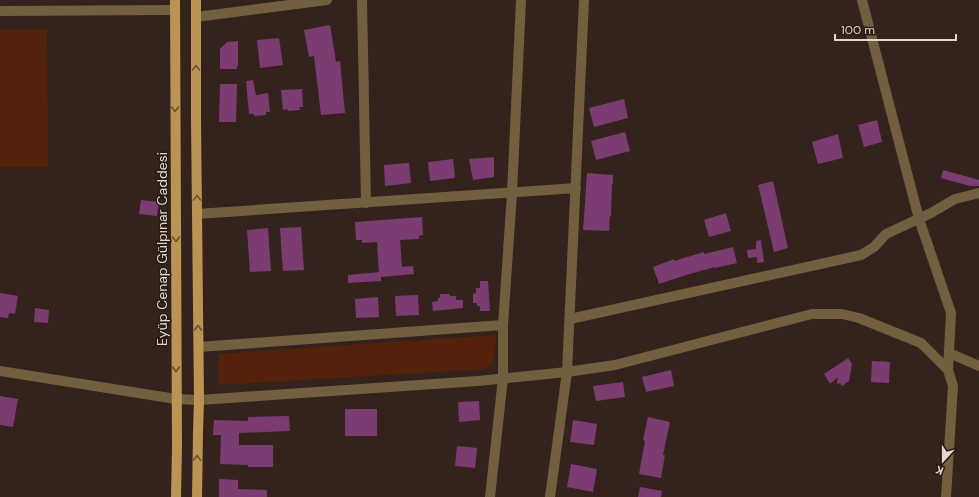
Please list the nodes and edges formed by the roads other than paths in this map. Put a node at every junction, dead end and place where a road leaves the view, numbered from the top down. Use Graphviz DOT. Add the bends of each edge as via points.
graph roads {
  1 [pos="196,0"];
  2 [pos="327,0"];
  3 [pos="362,0"];
  4 [pos="521,0"];
  5 [pos="584,0"];
  6 [pos="862,0"];
  7 [pos="175,5"];
  8 [pos="0,11"];
  9 [pos="196,17"];
  10 [pos="576,188"];
  11 [pos="512,193"];
  12 [pos="979,193"];
  13 [pos="366,203"];
  14 [pos="197,214"];
  15 [pos="919,219"];
  16 [pos="570,318"];
  17 [pos="503,325"];
  18 [pos="199,347"];
  19 [pos="949,353"];
  20 [pos="979,366"];
  21 [pos="948,370"];
  22 [pos="0,371"];
  23 [pos="568,372"];
  24 [pos="503,378"];
  25 [pos="176,399"];
  26 [pos="199,400"];
  27 [pos="176,497"];
  28 [pos="197,497"];
  29 [pos="490,497"];
  30 [pos="550,497"];
  31 [pos="946,497"];
  1 -- 9 [label="main road"];
  2 -- 9 [label="street"];
  3 -- 13 [label="street"];
  4 -- 11 [label="street"];
  5 -- 10 [label="street"];
  6 -- 15 [label="street"];
  7 -- 8 [label="street"];
  7 -- 25 [label="main road, Eyüp Cenap Gülpınar Caddesi, one-way"];
  14 -- 9 [label="main road, one-way"];
  10 -- 11 [label="street"];
  10 -- 16 [label="street"];
  11 -- 13 [label="street"];
  11 -- 17 [label="street"];
  12 -- 15 [label="street" via="954,199"];
  13 -- 14 [label="street"];
  18 -- 14 [label="main road, one-way"];
  15 -- 16 [label="street" via="886,234 861,256"];
  15 -- 19 [label="street" via="951,313"];
  16 -- 23 [label="street"];
  17 -- 18 [label="street"];
  17 -- 24 [label="street"];
  18 -- 26 [label="main road"];
  19 -- 20 [label="street"];
  19 -- 21 [label="street"];
  21 -- 23 [label="street" via="921,343 859,318 842,314 812,314 614,365"];
  21 -- 31 [label="street" via="953,386"];
  22 -- 25 [label="street"];
  23 -- 24 [label="street"];
  23 -- 30 [label="street"];
  24 -- 26 [label="street"];
  24 -- 29 [label="street"];
  25 -- 26 [label="street"];
  25 -- 27 [label="main road, Eyüp Cenap Gülpınar Caddesi"];
  28 -- 26 [label="main road, one-way"];
}
